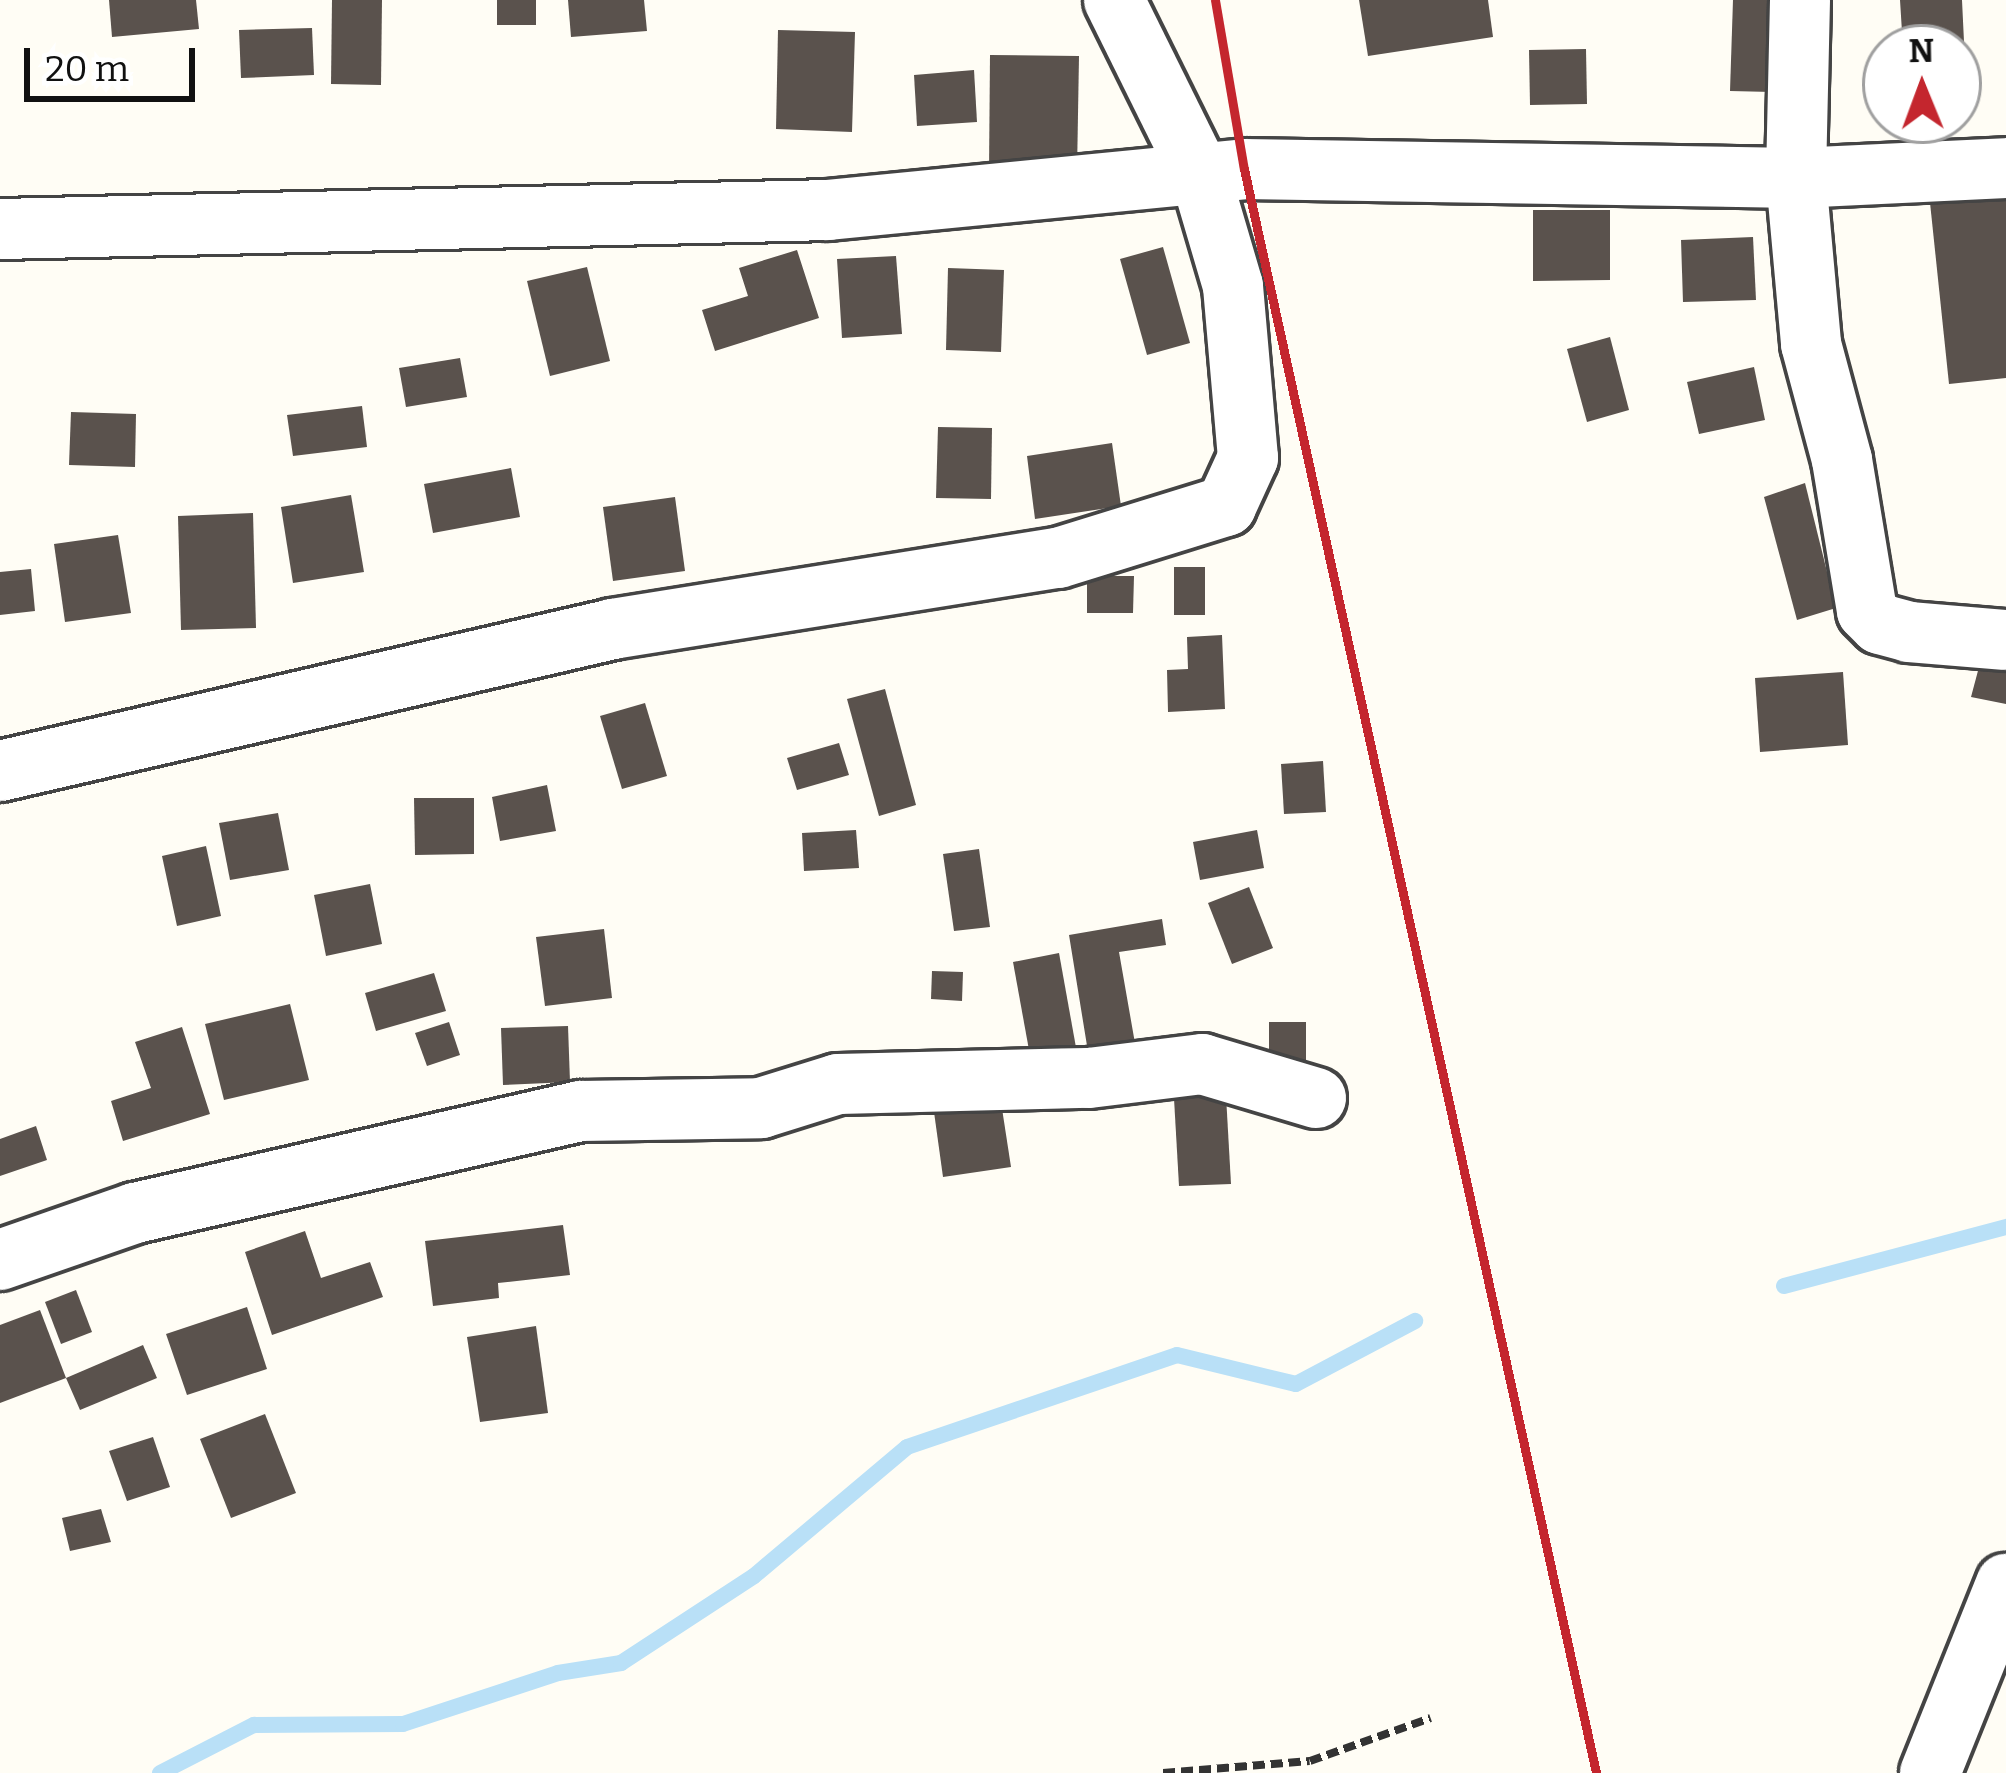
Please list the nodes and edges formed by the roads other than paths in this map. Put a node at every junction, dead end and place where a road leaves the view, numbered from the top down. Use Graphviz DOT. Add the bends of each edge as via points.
graph roads {
  1 [pos="1114,0"];
  2 [pos="1800,0"];
  3 [pos="2006,168"];
  4 [pos="1200,174"];
  5 [pos="1796,178"];
  6 [pos="0,229"];
  7 [pos="2004,640"];
  8 [pos="0,771"];
  9 [pos="1316,1098"];
  10 [pos="0,1260"];
  11 [pos="2006,1584"];
  12 [pos="1930,1773"];
  1 -- 4 [label="street"];
  2 -- 5 [label="street"];
  3 -- 5 [label="street"];
  4 -- 5 [label="street"];
  4 -- 6 [label="street" via="829,210"];
  4 -- 8 [label="street" via="1233,286 1248,458 1226,506 1058,558 613,629"];
  5 -- 7 [label="street" via="1811,344 1842,460 1867,611 1909,632"];
  9 -- 10 [label="street" via="1202,1064 1089,1078 838,1084 761,1108 580,1111 135,1213"];
  11 -- 12 [label="street"];
}
